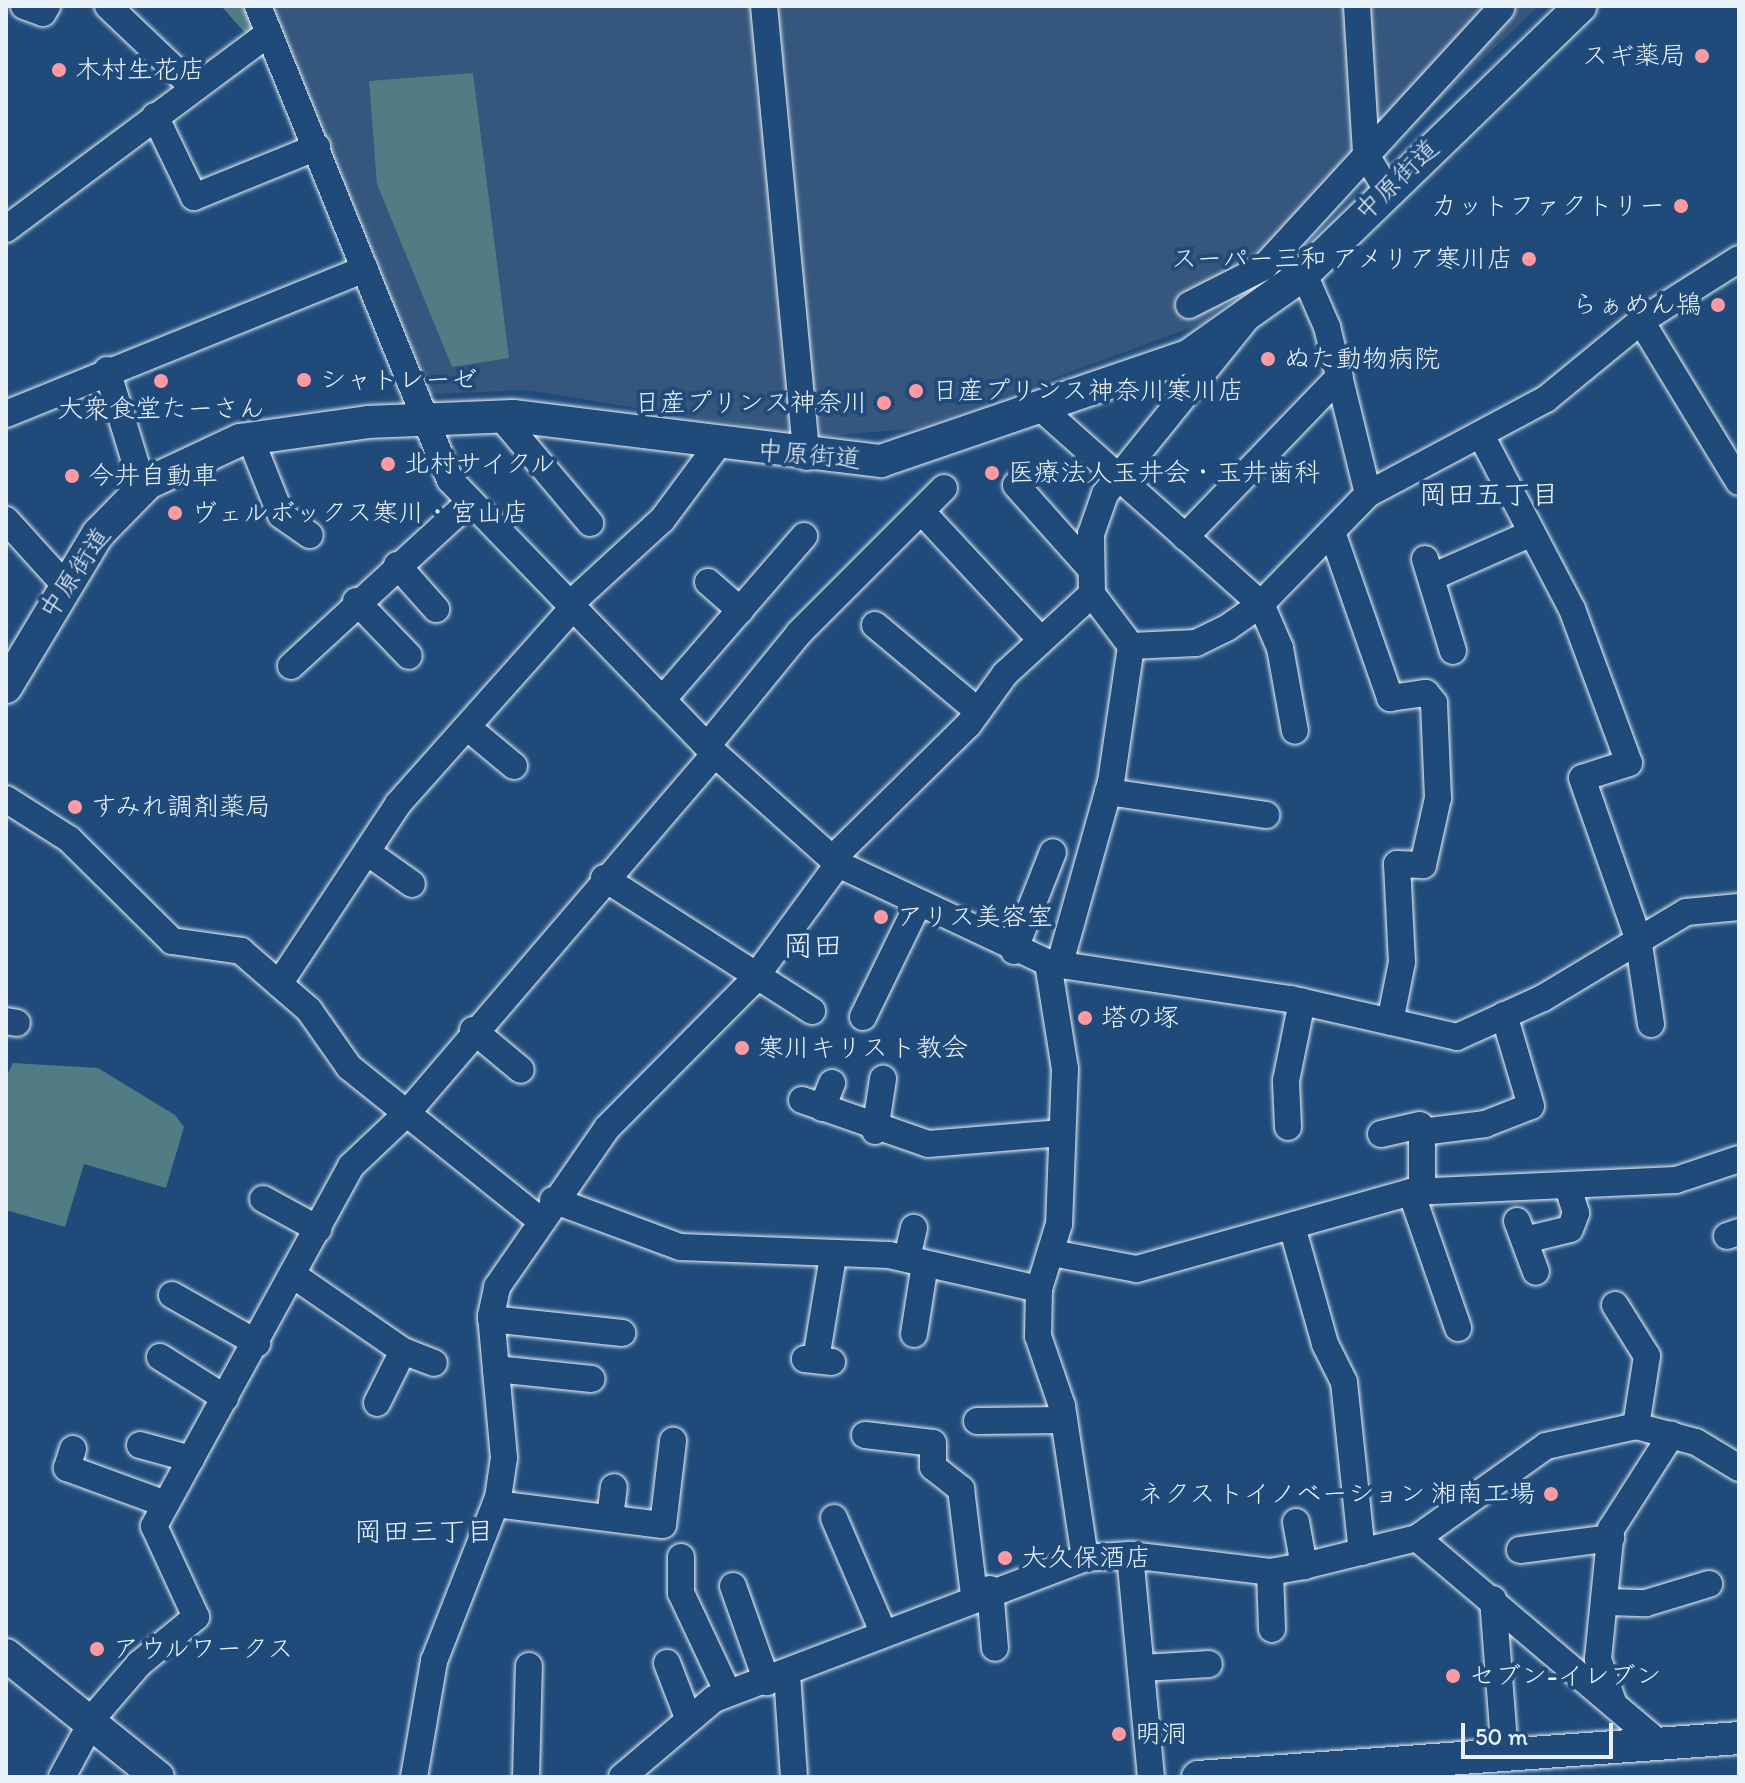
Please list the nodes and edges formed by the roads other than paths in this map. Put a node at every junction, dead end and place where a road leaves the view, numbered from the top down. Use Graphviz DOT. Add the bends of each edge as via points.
graph roads {
  1 [pos="24,6"];
  2 [pos="47,6"];
  3 [pos="108,6"];
  4 [pos="258,6"];
  5 [pos="764,6"];
  6 [pos="1357,6"];
  7 [pos="1581,6"];
  8 [pos="1501,8"];
  9 [pos="269,33"];
  10 [pos="194,88"];
  11 [pos="155,116"];
  12 [pos="317,147"];
  13 [pos="1366,155"];
  14 [pos="1387,190"];
  15 [pos="6,229"];
  16 [pos="1739,259"];
  17 [pos="365,269"];
  18 [pos="1304,274"];
  19 [pos="1189,305"];
  20 [pos="1641,321"];
  21 [pos="1244,322"];
  22 [pos="107,370"];
  23 [pos="1340,376"];
  24 [pos="1042,409"];
  25 [pos="6,414"];
  26 [pos="500,416"];
  27 [pos="421,418"];
  28 [pos="1481,435"];
  29 [pos="250,438"];
  30 [pos="717,446"];
  31 [pos="807,457"];
  32 [pos="1118,478"];
  33 [pos="1739,482"];
  34 [pos="1016,485"];
  35 [pos="143,488"];
  36 [pos="944,488"];
  37 [pos="1368,494"];
  38 [pos="467,504"];
  39 [pos="587,507"];
  40 [pos="923,513"];
  41 [pos="6,520"];
  42 [pos="1332,532"];
  43 [pos="1532,533"];
  44 [pos="310,535"];
  45 [pos="1185,537"];
  46 [pos="788,544"];
  47 [pos="397,565"];
  48 [pos="1089,567"];
  49 [pos="708,582"];
  50 [pos="64,584"];
  51 [pos="1092,594"];
  52 [pos="356,601"];
  53 [pos="1261,604"];
  54 [pos="570,608"];
  55 [pos="436,609"];
  56 [pos="740,610"];
  57 [pos="875,625"];
  58 [pos="1040,639"];
  59 [pos="1131,646"];
  60 [pos="1453,651"];
  61 [pos="409,656"];
  62 [pos="291,666"];
  63 [pos="6,687"];
  64 [pos="662,700"];
  65 [pos="978,711"];
  66 [pos="467,727"];
  67 [pos="1295,731"];
  68 [pos="711,750"];
  69 [pos="514,766"];
  70 [pos="1108,792"];
  71 [pos="6,799"];
  72 [pos="1256,805"];
  73 [pos="367,852"];
  74 [pos="1053,852"];
  75 [pos="835,862"];
  76 [pos="604,878"];
  77 [pos="412,884"];
  78 [pos="918,904"];
  79 [pos="1739,907"];
  80 [pos="1638,938"];
  81 [pos="1014,951"];
  82 [pos="1054,963"];
  83 [pos="753,979"];
  84 [pos="279,984"];
  85 [pos="1302,1002"];
  86 [pos="812,1011"];
  87 [pos="1504,1015"];
  88 [pos="863,1017"];
  89 [pos="1390,1022"];
  90 [pos="1651,1024"];
  91 [pos="473,1030"];
  92 [pos="521,1070"];
  93 [pos="883,1079"];
  94 [pos="832,1083"];
  95 [pos="407,1113"];
  96 [pos="1293,1114"];
  97 [pos="1419,1123"];
  98 [pos="875,1131"];
  99 [pos="1062,1133"];
  100 [pos="1381,1134"];
  101 [pos="1739,1159"];
  102 [pos="1568,1187"];
  103 [pos="1417,1192"];
  104 [pos="263,1199"];
  105 [pos="547,1211"];
  106 [pos="914,1228"];
  107 [pos="318,1229"];
  108 [pos="1293,1230"];
  109 [pos="1052,1253"];
  110 [pos="833,1256"];
  111 [pos="916,1261"];
  112 [pos="1536,1272"];
  113 [pos="293,1275"];
  114 [pos="1039,1289"];
  115 [pos="172,1295"];
  116 [pos="1615,1305"];
  117 [pos="491,1319"];
  118 [pos="612,1325"];
  119 [pos="1458,1328"];
  120 [pos="914,1334"];
  121 [pos="257,1343"];
  122 [pos="403,1351"];
  123 [pos="160,1357"];
  124 [pos="832,1362"];
  125 [pos="434,1363"];
  126 [pos="496,1369"];
  127 [pos="591,1379"];
  128 [pos="225,1398"];
  129 [pos="377,1403"];
  130 [pos="1064,1420"];
  131 [pos="977,1421"];
  132 [pos="1636,1426"];
  133 [pos="865,1435"];
  134 [pos="1671,1435"];
  135 [pos="673,1441"];
  136 [pos="140,1445"];
  137 [pos="191,1459"];
  138 [pos="67,1468"];
  139 [pos="1739,1468"];
  140 [pos="614,1487"];
  141 [pos="166,1504"];
  142 [pos="496,1504"];
  143 [pos="610,1518"];
  144 [pos="834,1518"];
  145 [pos="1296,1522"];
  146 [pos="1417,1538"];
  147 [pos="1611,1538"];
  148 [pos="1520,1550"];
  149 [pos="1362,1552"];
  150 [pos="1130,1555"];
  151 [pos="681,1557"];
  152 [pos="1085,1558"];
  153 [pos="1304,1566"];
  154 [pos="1270,1572"];
  155 [pos="1709,1584"];
  156 [pos="734,1586"];
  157 [pos="982,1592"];
  158 [pos="1493,1599"];
  159 [pos="1608,1602"];
  160 [pos="1272,1629"];
  161 [pos="883,1632"];
  162 [pos="995,1648"];
  163 [pos="6,1655"];
  164 [pos="667,1663"];
  165 [pos="1209,1664"];
  166 [pos="529,1666"];
  167 [pos="1143,1668"];
  168 [pos="777,1678"];
  169 [pos="728,1693"];
  170 [pos="1614,1704"];
  171 [pos="687,1715"];
  172 [pos="89,1728"];
  173 [pos="1739,1738"];
  174 [pos="1659,1743"];
  175 [pos="1505,1754"];
  176 [pos="62,1777"];
  177 [pos="158,1777"];
  178 [pos="414,1777"];
  179 [pos="526,1777"];
  180 [pos="622,1777"];
  181 [pos="794,1777"];
  182 [pos="1151,1777"];
  183 [pos="1198,1777"];
  1 -- 2 [label="street" via="43,13"];
  3 -- 10 [label="street"];
  4 -- 9 [label="street"];
  5 -- 31 [label="street"];
  6 -- 13 [label="street"];
  7 -- 14 [label="main road, 中原街道"];
  8 -- 13 [label="street"];
  9 -- 10 [label="street"];
  9 -- 12 [label="street"];
  10 -- 11 [label="street"];
  11 -- 12 [label="street" via="194,197"];
  11 -- 15 [label="street"];
  12 -- 17 [label="street"];
  13 -- 14 [label="street"];
  13 -- 19 [label="street" via="1264,267"];
  14 -- 18 [label="main road, 中原街道"];
  16 -- 20 [label="street"];
  17 -- 22 [label="street"];
  17 -- 27 [label="street"];
  18 -- 21 [label="main road, 中原街道"];
  18 -- 23 [label="street"];
  20 -- 28 [label="street" via="1546,399"];
  20 -- 33 [label="street"];
  21 -- 24 [label="main road, 中原街道" via="1188,356"];
  21 -- 32 [label="street"];
  22 -- 25 [label="street"];
  22 -- 35 [label="street"];
  23 -- 37 [label="street"];
  23 -- 45 [label="street"];
  24 -- 31 [label="main road, 中原街道" via="881,461"];
  24 -- 32 [label="street"];
  26 -- 27 [label="main road, 中原街道"];
  26 -- 30 [label="main road, 中原街道"];
  26 -- 39 [label="street"];
  27 -- 29 [label="main road, 中原街道"];
  27 -- 38 [label="street"];
  28 -- 37 [label="street"];
  28 -- 43 [label="street"];
  29 -- 35 [label="main road, 中原街道" via="188,460"];
  29 -- 44 [label="street" via="281,515"];
  30 -- 31 [label="main road, 中原街道"];
  30 -- 54 [label="street" via="674,514"];
  32 -- 45 [label="street"];
  32 -- 48 [label="street" via="1091,534"];
  34 -- 48 [label="street"];
  35 -- 50 [label="main road, 中原街道" via="98,534"];
  36 -- 40 [label="street"];
  37 -- 42 [label="street"];
  38 -- 47 [label="street"];
  38 -- 54 [label="street"];
  40 -- 58 [label="street"];
  40 -- 68 [label="street" via="808,623"];
  41 -- 50 [label="street"];
  42 -- 53 [label="street"];
  42 -- 89 [label="street" via="1390,698 1426,693 1434,703 1438,798 1423,865 1397,864 1402,962"];
  43 -- 60 [label="street" via="1429,568"];
  43 -- 80 [label="street" via="1572,609 1629,763 1582,778"];
  45 -- 53 [label="street"];
  46 -- 56 [label="street"];
  47 -- 52 [label="street"];
  47 -- 55 [label="street"];
  48 -- 51 [label="street"];
  49 -- 56 [label="street"];
  50 -- 63 [label="main road, 中原街道"];
  51 -- 58 [label="street"];
  51 -- 59 [label="street"];
  52 -- 61 [label="street"];
  52 -- 62 [label="street"];
  53 -- 59 [label="street" via="1196,643"];
  53 -- 67 [label="street" via="1280,648"];
  54 -- 64 [label="street"];
  54 -- 66 [label="street"];
  56 -- 64 [label="street"];
  57 -- 65 [label="street"];
  58 -- 65 [label="street"];
  59 -- 70 [label="street"];
  64 -- 68 [label="street"];
  65 -- 75 [label="street"];
  66 -- 69 [label="street"];
  66 -- 73 [label="street"];
  68 -- 75 [label="street"];
  68 -- 76 [label="street"];
  70 -- 72 [label="street"];
  70 -- 82 [label="street"];
  71 -- 84 [label="street" via="69,839 172,941 241,951"];
  73 -- 77 [label="street"];
  73 -- 84 [label="street"];
  74 -- 81 [label="street"];
  75 -- 78 [label="street"];
  75 -- 83 [label="street"];
  76 -- 83 [label="street"];
  76 -- 91 [label="street"];
  78 -- 81 [label="street"];
  78 -- 88 [label="street"];
  79 -- 80 [label="street" via="1686,912"];
  80 -- 87 [label="street"];
  80 -- 90 [label="street"];
  81 -- 82 [label="street"];
  82 -- 85 [label="street"];
  82 -- 99 [label="street" via="1065,1069"];
  83 -- 86 [label="street"];
  83 -- 105 [label="street" via="607,1128"];
  84 -- 95 [label="street" via="309,1010 349,1067"];
  85 -- 89 [label="street"];
  85 -- 96 [label="street"];
  87 -- 89 [label="street" via="1457,1037"];
  87 -- 97 [label="street" via="1531,1106 1485,1124"];
  91 -- 92 [label="street"];
  91 -- 95 [label="street"];
  93 -- 98 [label="street"];
  94 -- 98 [label="street" via="812,1104"];
  95 -- 105 [label="street"];
  95 -- 107 [label="street" via="351,1166"];
  97 -- 100 [label="street"];
  97 -- 103 [label="street"];
  98 -- 99 [label="street" via="918,1152"];
  99 -- 109 [label="street"];
  101 -- 102 [label="street" via="1676,1180"];
  102 -- 103 [label="street"];
  102 -- 112 [label="street" via="1576,1213 1570,1229 1521,1231"];
  103 -- 108 [label="street"];
  103 -- 119 [label="street"];
  104 -- 107 [label="street"];
  105 -- 110 [label="street" via="680,1247"];
  105 -- 117 [label="street" via="497,1287"];
  106 -- 111 [label="street"];
  107 -- 113 [label="street"];
  108 -- 109 [label="street" via="1137,1269"];
  108 -- 149 [label="street" via="1325,1344 1344,1382"];
  109 -- 114 [label="street"];
  110 -- 111 [label="street"];
  110 -- 124 [label="street" via="816,1359 805,1359"];
  111 -- 114 [label="street"];
  111 -- 120 [label="street"];
  113 -- 121 [label="street"];
  113 -- 122 [label="street"];
  114 -- 130 [label="street" via="1038,1336"];
  115 -- 121 [label="street"];
  116 -- 132 [label="street" via="1647,1356"];
  117 -- 118 [label="street"];
  117 -- 126 [label="street"];
  121 -- 128 [label="street"];
  122 -- 125 [label="street"];
  122 -- 129 [label="street"];
  123 -- 128 [label="street"];
  126 -- 127 [label="street"];
  126 -- 142 [label="street" via="504,1458"];
  128 -- 137 [label="street"];
  130 -- 131 [label="street"];
  130 -- 152 [label="street"];
  132 -- 134 [label="street"];
  132 -- 146 [label="street" via="1546,1446"];
  133 -- 157 [label="street" via="933,1443 933,1467 961,1489"];
  134 -- 139 [label="street"];
  134 -- 147 [label="street"];
  135 -- 143 [label="street" via="663,1525"];
  136 -- 137 [label="street"];
  137 -- 141 [label="street"];
  138 -- 141 [label="street"];
  140 -- 143 [label="street"];
  141 -- 172 [label="street" via="155,1540 196,1617 139,1664"];
  142 -- 143 [label="street"];
  142 -- 178 [label="street" via="434,1661"];
  144 -- 161 [label="street"];
  145 -- 153 [label="street"];
  146 -- 149 [label="street"];
  146 -- 158 [label="street"];
  147 -- 148 [label="street"];
  147 -- 159 [label="street"];
  149 -- 153 [label="street"];
  150 -- 152 [label="street"];
  150 -- 154 [label="street"];
  150 -- 167 [label="street"];
  151 -- 169 [label="street" via="681,1593"];
  152 -- 157 [label="street"];
  153 -- 154 [label="street"];
  154 -- 160 [label="street"];
  155 -- 159 [label="street" via="1646,1603"];
  156 -- 168 [label="street"];
  157 -- 161 [label="street"];
  157 -- 162 [label="street"];
  158 -- 170 [label="street"];
  158 -- 175 [label="street"];
  159 -- 170 [label="street" via="1598,1659"];
  161 -- 168 [label="street"];
  163 -- 172 [label="main road"];
  164 -- 171 [label="street"];
  165 -- 167 [label="street"];
  166 -- 179 [label="street"];
  167 -- 182 [label="street"];
  168 -- 169 [label="street"];
  168 -- 181 [label="street"];
  169 -- 171 [label="street"];
  170 -- 174 [label="street"];
  171 -- 180 [label="street"];
  172 -- 176 [label="street"];
  172 -- 177 [label="main road"];
  173 -- 174 [label="main road"];
  174 -- 175 [label="main road"];
  175 -- 183 [label="main road"];
}
